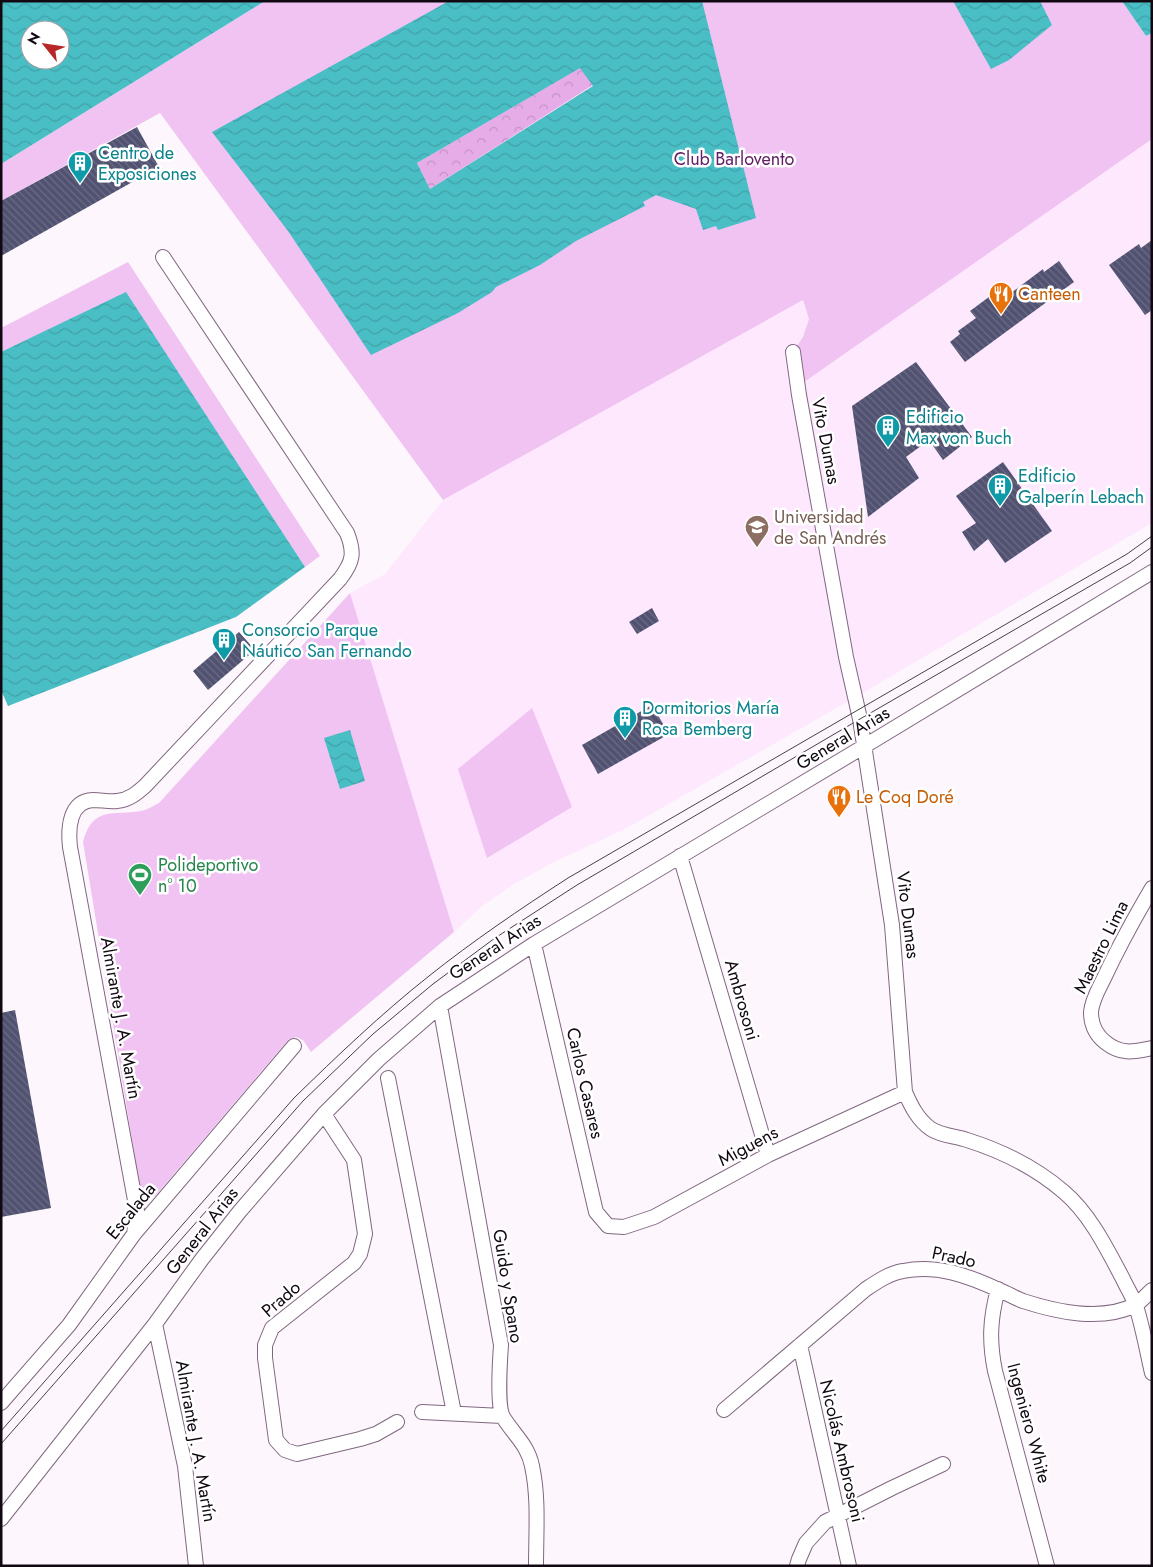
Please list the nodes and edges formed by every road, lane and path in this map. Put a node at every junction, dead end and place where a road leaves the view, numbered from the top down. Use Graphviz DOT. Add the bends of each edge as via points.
graph roads {
  1 [pos="163,257"];
  2 [pos="793,352"];
  3 [pos="1152,572"];
  4 [pos="863,747"];
  5 [pos="680,856"];
  6 [pos="1152,888"];
  7 [pos="534,944"];
  8 [pos="440,1006"];
  9 [pos="294,1046"];
  10 [pos="1152,1048"];
  11 [pos="388,1078"];
  12 [pos="905,1092"];
  13 [pos="324,1114"];
  14 [pos="768,1155"];
  15 [pos="608,1226"];
  16 [pos="134,1234"];
  17 [pos="998,1289"];
  18 [pos="1152,1290"];
  19 [pos="1136,1304"];
  20 [pos="155,1324"];
  21 [pos="800,1345"];
  22 [pos="1152,1373"];
  23 [pos="1,1403"];
  24 [pos="724,1410"];
  25 [pos="422,1412"];
  26 [pos="454,1413"];
  27 [pos="502,1416"];
  28 [pos="397,1422"];
  29 [pos="944,1464"];
  30 [pos="837,1515"];
  31 [pos="1,1519"];
  32 [pos="196,1566"];
  33 [pos="536,1566"];
  34 [pos="797,1566"];
  35 [pos="849,1566"];
  36 [pos="1046,1566"];
  1 -- 16 [label="street, Almirante J. A. Martín" via="347,532 353,555 349,568 340,579 135,794 118,801 91,800 74,810 68,833 136,1211"];
  2 -- 4 [label="street, Vito Dumas"];
  3 -- 4 [label="street, General Arias"];
  4 -- 5 [label="street, General Arias"];
  4 -- 12 [label="street, Vito Dumas" via="892,925"];
  5 -- 7 [label="street, General Arias"];
  5 -- 14 [label="street, Ambrosoni"];
  6 -- 10 [label="street, Maestro Lima" via="1123,937 1091,1011 1092,1024 1099,1037 1111,1046 1130,1053"];
  7 -- 8 [label="street, General Arias"];
  7 -- 15 [label="street, Carlos Casares" via="596,1212"];
  8 -- 13 [label="street, General Arias" via="379,1059"];
  8 -- 27 [label="street, Guido y Spano" via="501,1345"];
  9 -- 16 [label="street, Escalada"];
  11 -- 26 [label="street"];
  12 -- 14 [label="street, Miguens"];
  12 -- 19 [label="street, Vito Dumas" via="920,1119 932,1129 1005,1155 1065,1192 1102,1240"];
  13 -- 20 [label="street, General Arias" via="229,1225"];
  13 -- 28 [label="street, Prado" via="354,1160 365,1234 354,1263 272,1328 265,1345 265,1358 276,1440 285,1450 297,1454 376,1434"];
  14 -- 15 [label="street, Miguens" via="654,1217 624,1227"];
  16 -- 23 [label="street, Escalada" via="69,1325"];
  17 -- 19 [label="street, Prado" via="1022,1301 1078,1313 1108,1314"];
  17 -- 21 [label="street, Prado" via="952,1272 926,1268 902,1271 866,1289"];
  17 -- 36 [label="street, Ingeniero White" via="990,1325 991,1349"];
  18 -- 19 [label="street, Prado"];
  19 -- 22 [label="street, Vito Dumas"];
  20 -- 31 [label="street, General Arias"];
  20 -- 32 [label="street, Almirante J. A. Martín" via="185,1466"];
  21 -- 24 [label="street, Prado"];
  21 -- 30 [label="street, Nicolás Ambrosoni"];
  25 -- 26 [label="street"];
  26 -- 27 [label="street"];
  27 -- 33 [label="street" via="519,1436 532,1465 536,1492"];
  29 -- 30 [label="street"];
  30 -- 34 [label="street" via="825,1522 806,1543"];
  30 -- 35 [label="street, Nicolás Ambrosoni"];
}
